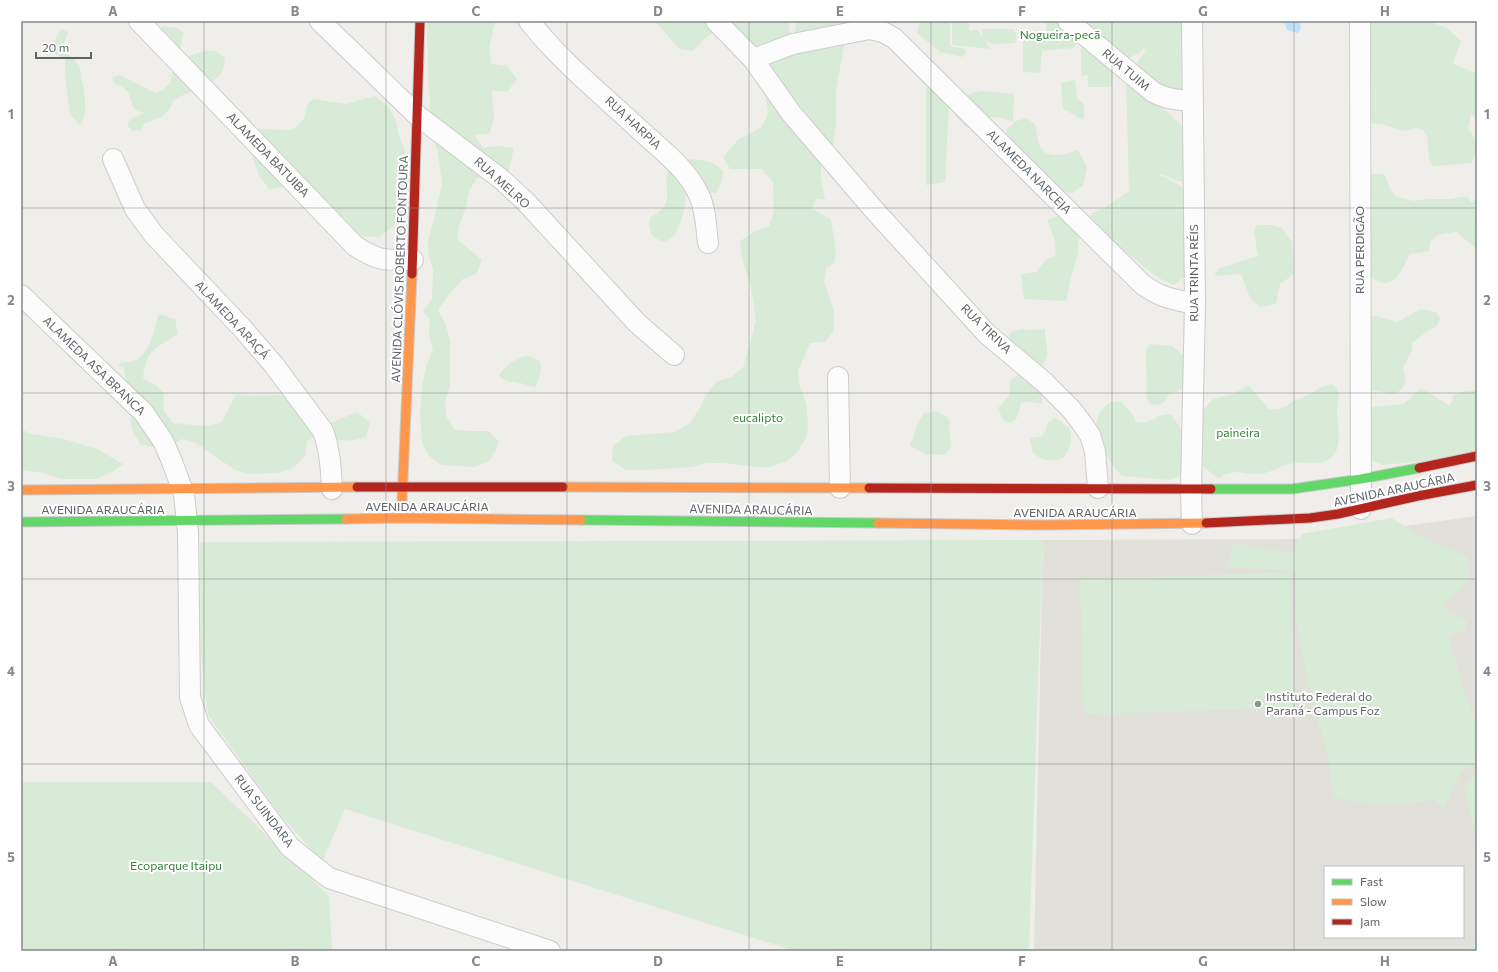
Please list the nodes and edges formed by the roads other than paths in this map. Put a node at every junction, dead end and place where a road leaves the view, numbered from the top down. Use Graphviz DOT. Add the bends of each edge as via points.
graph roads {
  1 [pos="139,21"];
  2 [pos="320,21"];
  3 [pos="420,21"];
  4 [pos="529,21"];
  5 [pos="716,21"];
  6 [pos="1068,21"];
  7 [pos="1192,21"];
  8 [pos="1360,21"];
  9 [pos="753,59"];
  10 [pos="1192,101"];
  11 [pos="418,116"];
  12 [pos="113,159"];
  13 [pos="708,243"];
  14 [pos="413,260"];
  15 [pos="21,295"];
  16 [pos="1195,304"];
  17 [pos="674,354"];
  18 [pos="838,377"];
  19 [pos="1477,456"];
  20 [pos="1361,478"];
  21 [pos="1477,485"];
  22 [pos="402,487"];
  23 [pos="840,488"];
  24 [pos="1098,488"];
  25 [pos="332,489"];
  26 [pos="1191,489"];
  27 [pos="21,490"];
  28 [pos="182,490"];
  29 [pos="1361,509"];
  30 [pos="402,518"];
  31 [pos="21,522"];
  32 [pos="1192,524"];
  33 [pos="187,527"];
  34 [pos="550,951"];
  1 -- 14 [label="street, ALAMEDA BATUIBA" via="356,246 370,256 382,260"];
  2 -- 11 [label="street, RUA MELRO"];
  3 -- 11 [label="street, AVENIDA CLÓVIS ROBERTO FONTOURA"];
  4 -- 13 [label="street, RUA HARPIA" via="571,66 669,156 685,174 699,194 704,207"];
  5 -- 9 [label="street"];
  6 -- 10 [label="street, RUA TUIM" via="1153,92 1172,100"];
  7 -- 10 [label="street, RUA TRINTA RÉIS"];
  8 -- 20 [label="street, RUA PERDIGÃO"];
  9 -- 16 [label="street, ALAMEDA NARCEJA" via="793,44 869,29 894,38 1142,284 1156,294"];
  9 -- 24 [label="street, RUA TIRIVA" via="791,113 848,180 987,334 1044,382 1071,409 1090,435 1095,451"];
  10 -- 16 [label="street, RUA TRINTA RÉIS"];
  11 -- 14 [label="street, AVENIDA CLÓVIS ROBERTO FONTOURA"];
  11 -- 17 [label="street, RUA MELRO" via="501,179 525,201 637,323"];
  12 -- 25 [label="street, ALAMEDA ARAÇÁ" via="135,209 154,235 274,365 323,431 331,458"];
  14 -- 22 [label="street, AVENIDA CLÓVIS ROBERTO FONTOURA"];
  15 -- 28 [label="street, ALAMEDA ASA BRANCA" via="144,414 163,441"];
  16 -- 26 [label="street, RUA TRINTA RÉIS"];
  18 -- 23 [label="street"];
  19 -- 20 [label="street, AVENIDA ARAUCÁRIA"];
  20 -- 26 [label="street, AVENIDA ARAUCÁRIA" via="1292,489"];
  20 -- 29 [label="street, RUA PERDIGÃO"];
  21 -- 29 [label="street, AVENIDA ARAUCÁRIA"];
  22 -- 23 [label="street, AVENIDA ARAUCÁRIA"];
  22 -- 25 [label="street, AVENIDA ARAUCÁRIA"];
  22 -- 30 [label="street, AVENIDA CLÓVIS ROBERTO FONTOURA"];
  23 -- 24 [label="street, AVENIDA ARAUCÁRIA"];
  24 -- 26 [label="street, AVENIDA ARAUCÁRIA"];
  25 -- 28 [label="street, AVENIDA ARAUCÁRIA"];
  26 -- 32 [label="street, RUA TRINTA RÉIS"];
  27 -- 28 [label="street, AVENIDA ARAUCÁRIA"];
  28 -- 33 [label="street, ALAMEDA ASA BRANCA"];
  29 -- 32 [label="street, AVENIDA ARAUCÁRIA" via="1310,518"];
  30 -- 32 [label="street, AVENIDA ARAUCÁRIA" via="1044,526"];
  30 -- 33 [label="street, AVENIDA ARAUCÁRIA"];
  31 -- 33 [label="street, AVENIDA ARAUCÁRIA"];
  33 -- 34 [label="street, RUA SUINDARA" via="190,697 199,725 290,847 329,878"];
}
